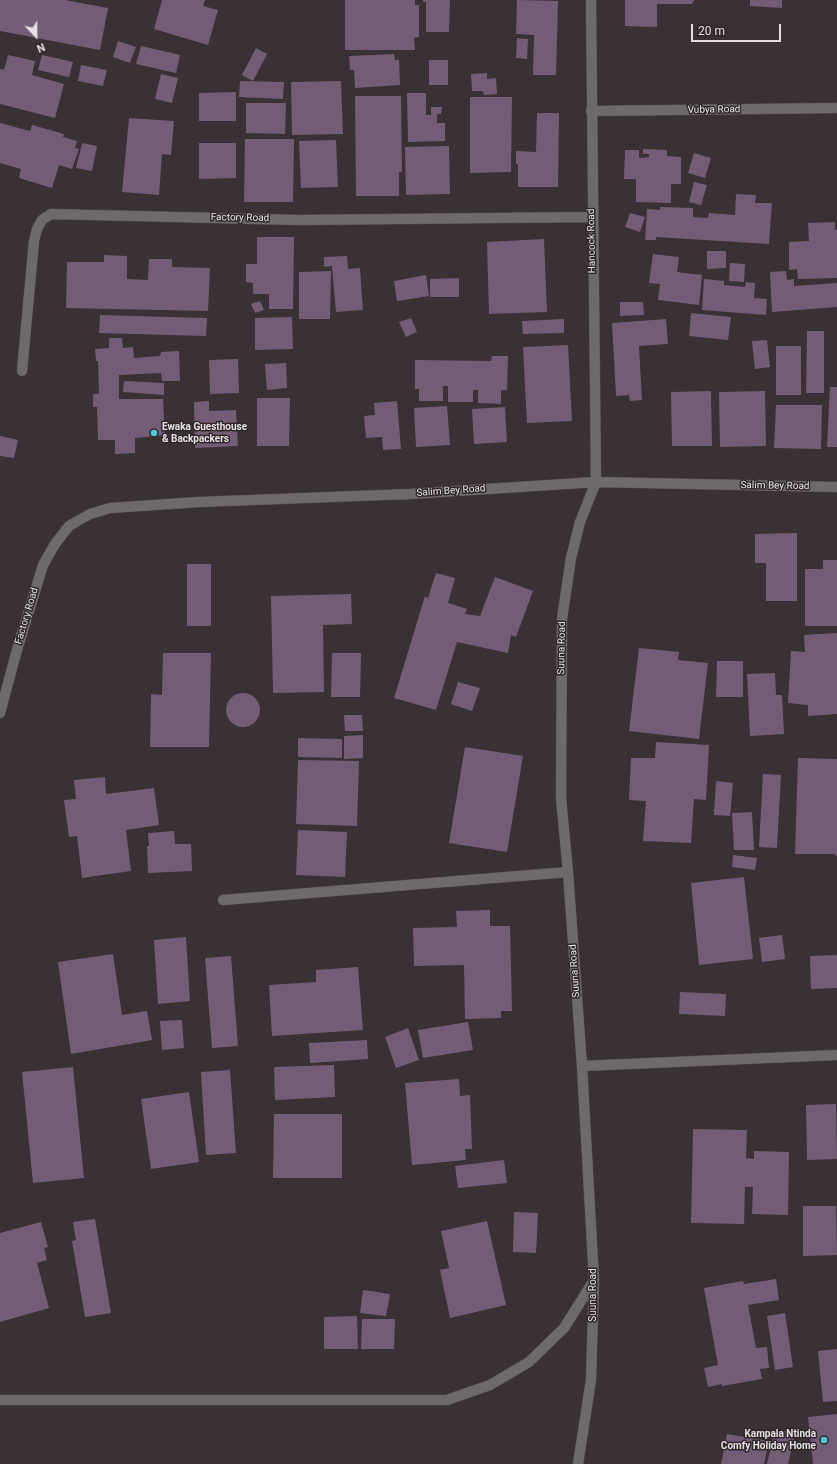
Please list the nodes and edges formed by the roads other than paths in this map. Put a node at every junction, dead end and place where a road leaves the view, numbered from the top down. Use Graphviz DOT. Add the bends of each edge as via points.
graph roads {
  1 [pos="591,0"];
  2 [pos="837,108"];
  3 [pos="591,111"];
  4 [pos="592,217"];
  5 [pos="22,371"];
  6 [pos="596,482"];
  7 [pos="837,487"];
  8 [pos="69,526"];
  9 [pos="0,713"];
  10 [pos="568,872"];
  11 [pos="223,900"];
  12 [pos="837,1055"];
  13 [pos="582,1066"];
  14 [pos="594,1280"];
  15 [pos="0,1400"];
  16 [pos="578,1464"];
  1 -- 3 [label="street, Hancock Road"];
  2 -- 3 [label="street, Vubya Road"];
  3 -- 4 [label="street, Hancock Road"];
  4 -- 5 [label="street, Factory Road" via="298,220 51,214 42,220 34,241"];
  4 -- 6 [label="street, Hancock Road"];
  6 -- 7 [label="street, Salim Bey Road"];
  6 -- 8 [label="street, Salim Bey Road" via="410,494 110,508 90,514"];
  6 -- 10 [label="street, Suuna Road" via="580,522 571,558 562,619 561,798"];
  8 -- 9 [label="street, Factory Road" via="54,544 42,565"];
  10 -- 11 [label="street"];
  10 -- 13 [label="street, Suuna Road"];
  12 -- 13 [label="street"];
  13 -- 14 [label="street, Suuna Road"];
  14 -- 15 [label="street" via="564,1328 530,1362 490,1384 447,1400"];
  14 -- 16 [label="street, Suuna Road" via="591,1380"];
}
